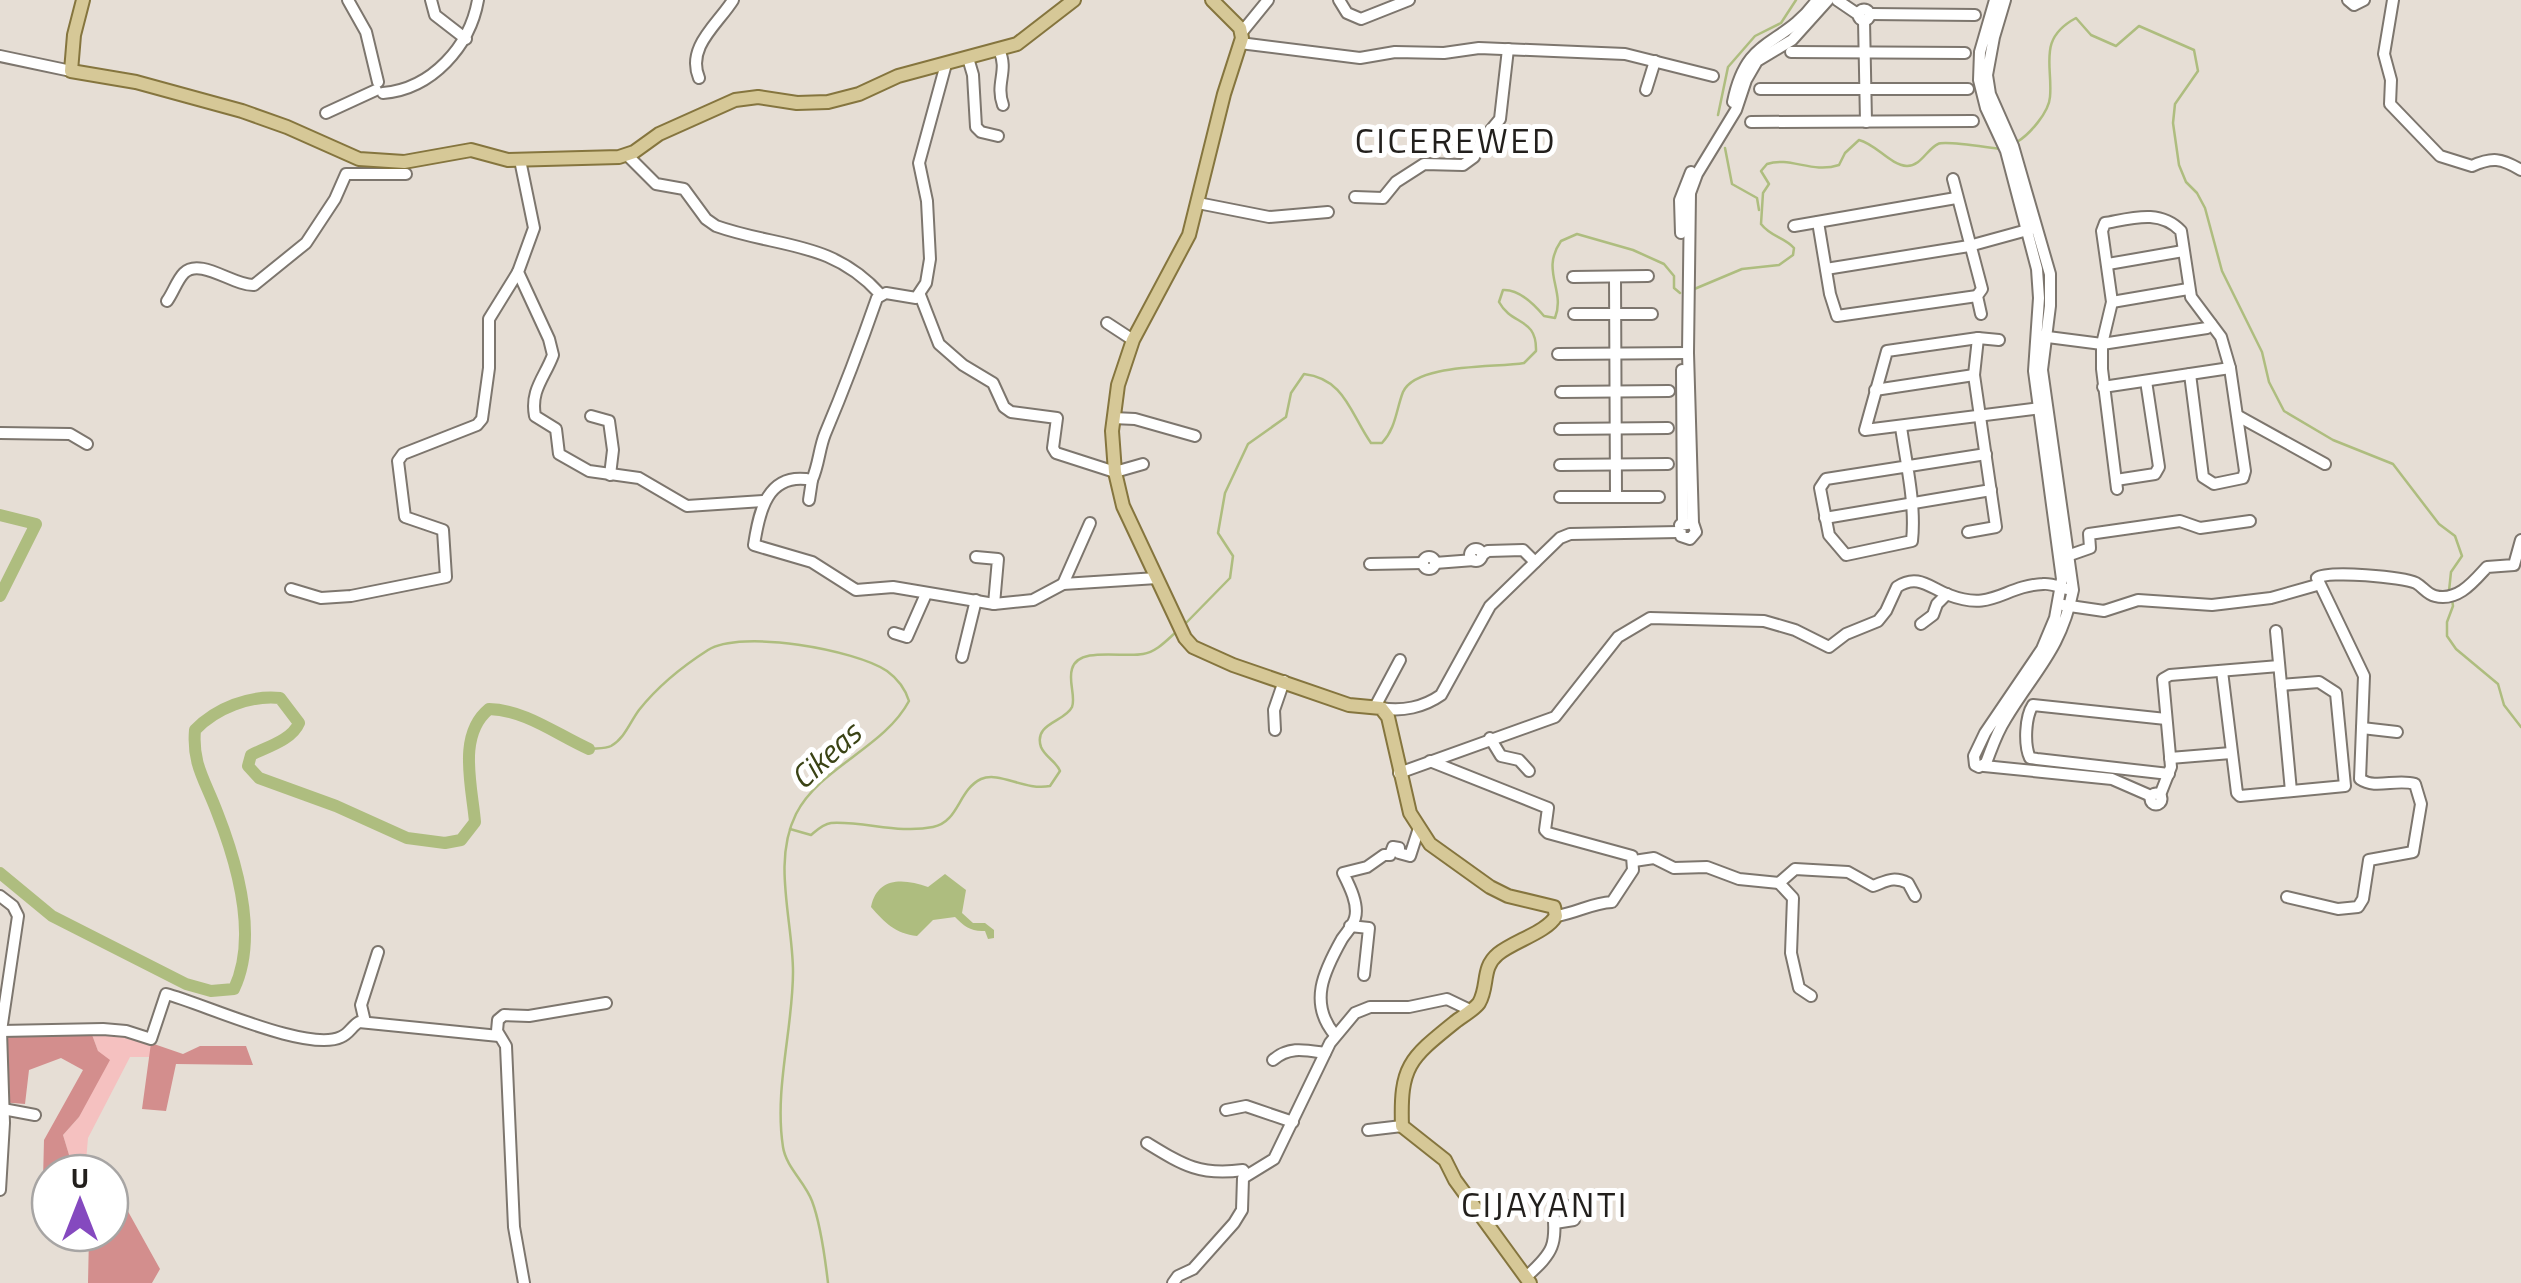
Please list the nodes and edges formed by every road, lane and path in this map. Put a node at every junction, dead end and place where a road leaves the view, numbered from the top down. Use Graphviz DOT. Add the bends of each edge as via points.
graph roads {
  1 [pos="83,0"];
  2 [pos="348,0"];
  3 [pos="431,0"];
  4 [pos="478,0"];
  5 [pos="733,0"];
  6 [pos="1074,0"];
  7 [pos="1212,0"];
  8 [pos="1268,0"];
  9 [pos="1339,0"];
  10 [pos="1409,0"];
  11 [pos="1818,0"];
  12 [pos="1828,0"];
  13 [pos="1837,0"];
  14 [pos="1852,0"];
  15 [pos="1995,0"];
  16 [pos="2005,0"];
  17 [pos="2348,0"];
  18 [pos="2364,0"];
  19 [pos="2394,0"];
  20 [pos="1864,11"];
  21 [pos="1975,14"];
  22 [pos="1241,37"];
  23 [pos="466,39"];
  24 [pos="999,50"];
  25 [pos="1508,50"];
  26 [pos="1791,52"];
  27 [pos="1864,53"];
  28 [pos="1965,53"];
  29 [pos="0,56"];
  30 [pos="968,58"];
  31 [pos="1654,60"];
  32 [pos="946,64"];
  33 [pos="70,71"];
  34 [pos="1713,76"];
  35 [pos="699,78"];
  36 [pos="379,88"];
  37 [pos="1760,89"];
  38 [pos="1865,89"];
  39 [pos="1968,89"];
  40 [pos="1646,90"];
  41 [pos="1004,105"];
  42 [pos="326,113"];
  43 [pos="1972,121"];
  44 [pos="1751,122"];
  45 [pos="1866,122"];
  46 [pos="2003,133"];
  47 [pos="998,136"];
  48 [pos="627,155"];
  49 [pos="520,160"];
  50 [pos="2521,170"];
  51 [pos="406,174"];
  52 [pos="1953,180"];
  53 [pos="1355,196"];
  54 [pos="1956,198"];
  55 [pos="1198,203"];
  56 [pos="1328,212"];
  57 [pos="1818,222"];
  58 [pos="1794,226"];
  59 [pos="2032,228"];
  60 [pos="1970,246"];
  61 [pos="2184,251"];
  62 [pos="1685,255"];
  63 [pos="2108,264"];
  64 [pos="1826,268"];
  65 [pos="518,272"];
  66 [pos="1615,276"];
  67 [pos="1648,276"];
  68 [pos="1573,277"];
  69 [pos="2188,289"];
  70 [pos="880,294"];
  71 [pos="920,295"];
  72 [pos="1977,296"];
  73 [pos="167,301"];
  74 [pos="2112,302"];
  75 [pos="1574,314"];
  76 [pos="1615,314"];
  77 [pos="1652,314"];
  78 [pos="1981,314"];
  79 [pos="1107,323"];
  80 [pos="2211,324"];
  81 [pos="2042,336"];
  82 [pos="1978,338"];
  83 [pos="1133,340"];
  84 [pos="1999,340"];
  85 [pos="2102,344"];
  86 [pos="1685,353"];
  87 [pos="1558,354"];
  88 [pos="1616,354"];
  89 [pos="2230,368"];
  90 [pos="2190,374"];
  91 [pos="1974,375"];
  92 [pos="2146,381"];
  93 [pos="2103,387"];
  94 [pos="1875,390"];
  95 [pos="1616,391"];
  96 [pos="1669,391"];
  97 [pos="1561,392"];
  98 [pos="2043,408"];
  99 [pos="1981,414"];
  100 [pos="590,416"];
  101 [pos="2238,416"];
  102 [pos="1113,418"];
  103 [pos="1901,426"];
  104 [pos="2254,426"];
  105 [pos="1616,428"];
  106 [pos="1668,428"];
  107 [pos="1560,429"];
  108 [pos="0,433"];
  109 [pos="1194,436"];
  110 [pos="87,444"];
  111 [pos="2242,447"];
  112 [pos="1986,454"];
  113 [pos="1144,464"];
  114 [pos="1616,464"];
  115 [pos="1668,464"];
  116 [pos="2325,464"];
  117 [pos="1560,465"];
  118 [pos="1907,466"];
  119 [pos="1115,472"];
  120 [pos="610,475"];
  121 [pos="812,480"];
  122 [pos="1991,490"];
  123 [pos="1616,497"];
  124 [pos="1660,497"];
  125 [pos="1560,498"];
  126 [pos="809,500"];
  127 [pos="763,502"];
  128 [pos="1911,503"];
  129 [pos="1825,518"];
  130 [pos="2250,521"];
  131 [pos="1090,523"];
  132 [pos="1968,532"];
  133 [pos="2521,540"];
  134 [pos="2070,555"];
  135 [pos="976,557"];
  136 [pos="1370,564"];
  137 [pos="1530,566"];
  138 [pos="1157,578"];
  139 [pos="1064,584"];
  140 [pos="2317,585"];
  141 [pos="290,589"];
  142 [pos="2067,589"];
  143 [pos="926,594"];
  144 [pos="1946,594"];
  145 [pos="976,600"];
  146 [pos="994,604"];
  147 [pos="2064,605"];
  148 [pos="1921,624"];
  149 [pos="2276,631"];
  150 [pos="894,633"];
  151 [pos="962,657"];
  152 [pos="1400,660"];
  153 [pos="2279,666"];
  154 [pos="2222,671"];
  155 [pos="1284,681"];
  156 [pos="2282,685"];
  157 [pos="1378,707"];
  158 [pos="2166,719"];
  159 [pos="2362,728"];
  160 [pos="1275,730"];
  161 [pos="2397,732"];
  162 [pos="1490,738"];
  163 [pos="2231,753"];
  164 [pos="2170,758"];
  165 [pos="1428,760"];
  166 [pos="1529,771"];
  167 [pos="1400,773"];
  168 [pos="2169,774"];
  169 [pos="2291,791"];
  170 [pos="1420,828"];
  171 [pos="1634,860"];
  172 [pos="1779,883"];
  173 [pos="0,896"];
  174 [pos="1914,896"];
  175 [pos="2287,897"];
  176 [pos="1556,916"];
  177 [pos="1350,926"];
  178 [pos="378,952"];
  179 [pos="1364,975"];
  180 [pos="1811,996"];
  181 [pos="606,1003"];
  182 [pos="1470,1010"];
  183 [pos="366,1022"];
  184 [pos="2,1031"];
  185 [pos="1335,1035"];
  186 [pos="499,1036"];
  187 [pos="1325,1053"];
  188 [pos="1273,1060"];
  189 [pos="3,1110"];
  190 [pos="1226,1110"];
  191 [pos="35,1115"];
  192 [pos="1292,1122"];
  193 [pos="1402,1126"];
  194 [pos="1368,1130"];
  195 [pos="1148,1142"];
  196 [pos="1246,1174"];
  197 [pos="0,1190"];
  198 [pos="1565,1205"];
  199 [pos="1574,1220"];
  200 [pos="1555,1224"];
  201 [pos="1528,1280"];
  202 [pos="524,1283"];
  203 [pos="1173,1283"];
  1 -- 33 [label="main road"];
  2 -- 36 [label="street" via="366,32"];
  3 -- 23 [label="street" via="435,15"];
  4 -- 23 [label="street"];
  5 -- 35 [label="street" via="700,45 694,64"];
  6 -- 24 [label="main road" via="1022,42"];
  7 -- 22 [label="main road"];
  8 -- 22 [label="street"];
  9 -- 10 [label="street" via="1361,19"];
  11 -- 62 [label="street" via="1788,33 1749,57 1738,77 1732,104 1680,200"];
  12 -- 62 [label="street" via="1792,40 1757,61 1746,80 1690,192"];
  13 -- 20 [label="street"];
  14 -- 20 [label="street"];
  15 -- 46 [label="street" via="1978,68 1981,96"];
  16 -- 46 [label="street" via="1988,76"];
  17 -- 18 [label="street"];
  19 -- 50 [label="street" via="2384,54 2390,104 2447,161 2472,166 2497,159"];
  20 -- 21 [label="street"];
  20 -- 27 [label="street"];
  22 -- 25 [label="street" via="1360,58"];
  22 -- 55 [label="main road"];
  23 -- 36 [label="street" via="426,77 404,88"];
  24 -- 30 [label="main road"];
  24 -- 41 [label="street"];
  25 -- 31 [label="street"];
  25 -- 53 [label="street" via="1500,119 1472,160 1427,163 1382,198"];
  26 -- 27 [label="street"];
  27 -- 28 [label="street"];
  27 -- 38 [label="street"];
  29 -- 33 [label="street"];
  30 -- 32 [label="main road"];
  30 -- 47 [label="street" via="978,130"];
  31 -- 34 [label="street"];
  31 -- 40 [label="street"];
  32 -- 48 [label="main road" via="828,102 735,100"];
  32 -- 71 [label="street" via="918,163 930,259"];
  33 -- 49 [label="main road" via="242,111 359,158 404,162 471,150"];
  36 -- 42 [label="street"];
  37 -- 38 [label="street"];
  38 -- 39 [label="street"];
  38 -- 45 [label="street"];
  43 -- 45 [label="street"];
  44 -- 45 [label="street"];
  46 -- 59 [label="street"];
  48 -- 49 [label="main road"];
  48 -- 70 [label="street" via="656,184 684,189 716,226 815,250"];
  49 -- 65 [label="street" via="534,228"];
  51 -- 73 [label="street" via="346,174 306,243 254,284 188,269"];
  52 -- 54 [label="street"];
  54 -- 57 [label="street"];
  54 -- 60 [label="street"];
  55 -- 56 [label="street" via="1269,217"];
  55 -- 83 [label="main road" via="1181,253"];
  57 -- 58 [label="street"];
  57 -- 64 [label="street"];
  59 -- 60 [label="street"];
  59 -- 81 [label="street" via="2052,288"];
  60 -- 64 [label="street"];
  60 -- 72 [label="street" via="1982,289"];
  61 -- 63 [label="street"];
  61 -- 63 [label="street" via="2179,228 2161,217 2139,218 2103,226"];
  61 -- 69 [label="street"];
  62 -- 86 [label="street"];
  63 -- 74 [label="street"];
  64 -- 72 [label="street" via="1837,316"];
  65 -- 120 [label="street" via="553,355 536,387 534,413 556,429 559,454"];
  65 -- 141 [label="street" via="488,319 482,420 398,460 404,517 444,530 446,577 351,596 320,598"];
  66 -- 67 [label="street"];
  66 -- 68 [label="street"];
  66 -- 76 [label="street"];
  69 -- 74 [label="street"];
  69 -- 80 [label="street"];
  70 -- 71 [label="street"];
  70 -- 121 [label="street"];
  71 -- 119 [label="street" via="939,344 993,383 1004,407 1056,418 1054,451"];
  72 -- 78 [label="street"];
  74 -- 85 [label="street"];
  75 -- 76 [label="street"];
  76 -- 77 [label="street"];
  76 -- 88 [label="street"];
  79 -- 83 [label="street"];
  80 -- 85 [label="street"];
  80 -- 89 [label="street"];
  81 -- 85 [label="street"];
  81 -- 98 [label="street" via="2034,371"];
  82 -- 84 [label="street"];
  82 -- 91 [label="street"];
  82 -- 94 [label="street" via="1887,351"];
  83 -- 102 [label="main road"];
  85 -- 93 [label="street"];
  86 -- 88 [label="street"];
  86 -- 137 [label="street" via="1685,526 1570,534"];
  87 -- 88 [label="street"];
  88 -- 95 [label="street"];
  89 -- 90 [label="street"];
  89 -- 101 [label="street"];
  90 -- 92 [label="street"];
  90 -- 111 [label="street" via="2203,477 2226,483 2243,478"];
  91 -- 94 [label="street"];
  91 -- 99 [label="street"];
  92 -- 93 [label="street"];
  92 -- 93 [label="street" via="2158,470 2116,484"];
  94 -- 103 [label="street" via="1865,430"];
  95 -- 96 [label="street"];
  95 -- 97 [label="street"];
  95 -- 105 [label="street"];
  98 -- 99 [label="street"];
  98 -- 134 [label="street"];
  98 -- 142 [label="street"];
  99 -- 103 [label="street"];
  99 -- 112 [label="street"];
  100 -- 120 [label="street" via="609,421"];
  101 -- 104 [label="street"];
  101 -- 111 [label="street"];
  102 -- 109 [label="street"];
  102 -- 119 [label="main road"];
  103 -- 118 [label="street"];
  104 -- 111 [label="street"];
  104 -- 116 [label="street"];
  105 -- 106 [label="street"];
  105 -- 107 [label="street"];
  105 -- 114 [label="street"];
  108 -- 110 [label="street" via="70,434"];
  112 -- 118 [label="street"];
  112 -- 122 [label="street"];
  113 -- 119 [label="street"];
  114 -- 115 [label="street"];
  114 -- 117 [label="street"];
  114 -- 123 [label="street"];
  118 -- 128 [label="street"];
  118 -- 129 [label="street" via="1826,479"];
  119 -- 138 [label="main road" via="1123,506"];
  120 -- 127 [label="street" via="640,478 690,506"];
  121 -- 126 [label="street"];
  121 -- 127 [label="street" via="793,478"];
  122 -- 128 [label="street"];
  122 -- 132 [label="street" via="1996,527"];
  123 -- 124 [label="street"];
  123 -- 125 [label="street"];
  127 -- 143 [label="street" via="754,546 812,562 856,590 893,586"];
  128 -- 129 [label="street"];
  128 -- 129 [label="street" via="1912,540 1846,555 1828,535"];
  130 -- 134 [label="street" via="2200,528 2180,521 2090,534 2090,548"];
  131 -- 139 [label="street"];
  133 -- 140 [label="street" via="2514,565 2487,567 2451,595 2433,596 2413,581 2348,574 2324,574"];
  134 -- 142 [label="street"];
  135 -- 146 [label="street" via="999,560"];
  136 -- 137 [label="street" via="1523,550"];
  137 -- 157 [label="street" via="1490,606 1441,695 1394,711"];
  138 -- 139 [label="street"];
  138 -- 155 [label="main road" via="1185,638 1204,653"];
  139 -- 146 [label="street" via="1032,600"];
  140 -- 147 [label="street" via="2212,605 2138,600 2104,611"];
  140 -- 159 [label="street" via="2364,676"];
  142 -- 144 [label="street" via="2028,586 1986,602"];
  142 -- 147 [label="street"];
  143 -- 145 [label="street"];
  143 -- 150 [label="street" via="908,637"];
  144 -- 148 [label="street"];
  144 -- 162 [label="street" via="1925,582 1902,583 1878,621 1829,647 1764,621 1650,618 1618,636 1562,712"];
  145 -- 146 [label="street"];
  145 -- 151 [label="street"];
  147 -- 168 [label="street" via="2051,654 2004,722 1984,766 2112,779 2156,796"];
  149 -- 153 [label="street"];
  152 -- 157 [label="street"];
  153 -- 154 [label="street"];
  153 -- 156 [label="street"];
  154 -- 158 [label="street" via="2162,680"];
  154 -- 163 [label="street"];
  155 -- 157 [label="main road" via="1349,705"];
  155 -- 160 [label="street"];
  156 -- 169 [label="street"];
  156 -- 169 [label="street" via="2314,682 2337,696 2345,786"];
  157 -- 167 [label="main road" via="1388,717"];
  158 -- 164 [label="street"];
  158 -- 168 [label="street" via="2033,706 2026,750 2030,758"];
  159 -- 161 [label="street"];
  159 -- 175 [label="street" via="2360,779 2406,781 2418,788 2413,852 2370,860 2358,907"];
  162 -- 165 [label="street"];
  162 -- 166 [label="street" via="1501,756"];
  163 -- 164 [label="street"];
  163 -- 169 [label="street" via="2240,796"];
  164 -- 168 [label="street"];
  165 -- 167 [label="street"];
  165 -- 171 [label="street" via="1548,808 1546,832"];
  167 -- 170 [label="main road"];
  170 -- 176 [label="main road" via="1430,844 1490,887 1554,908"];
  170 -- 177 [label="street" via="1410,856 1393,846 1390,855 1343,873 1355,907"];
  171 -- 172 [label="street" via="1654,858 1674,868 1706,867 1739,880"];
  171 -- 176 [label="street" via="1612,902"];
  172 -- 174 [label="street" via="1795,869 1848,872 1873,886 1890,878 1904,881"];
  172 -- 180 [label="street" via="1793,898 1792,960 1799,988"];
  173 -- 184 [label="street" via="18,916"];
  176 -- 182 [label="main road" via="1488,963 1479,1003"];
  177 -- 179 [label="street" via="1369,928"];
  177 -- 185 [label="street" via="1326,972 1320,1003"];
  178 -- 183 [label="street" via="361,1005"];
  181 -- 186 [label="street" via="500,1016"];
  182 -- 185 [label="street" via="1447,999 1361,1009"];
  182 -- 193 [label="main road" via="1407,1067 1400,1088"];
  183 -- 184 [label="street" via="341,1037 321,1038 258,1028 166,994 151,1039 119,1030"];
  183 -- 186 [label="street"];
  184 -- 189 [label="street"];
  185 -- 187 [label="street"];
  186 -- 202 [label="street" via="506,1046 514,1227"];
  187 -- 188 [label="street" via="1286,1051"];
  187 -- 192 [label="street"];
  189 -- 191 [label="street"];
  189 -- 197 [label="street"];
  190 -- 192 [label="street" via="1253,1107"];
  192 -- 196 [label="street" via="1274,1159"];
  193 -- 194 [label="street"];
  193 -- 201 [label="main road" via="1445,1160"];
  195 -- 196 [label="street" via="1201,1172"];
  196 -- 203 [label="street" via="1234,1223"];
  198 -- 200 [label="street" via="1553,1208"];
  199 -- 200 [label="street"];
  200 -- 201 [label="street" via="1550,1255"];
}
